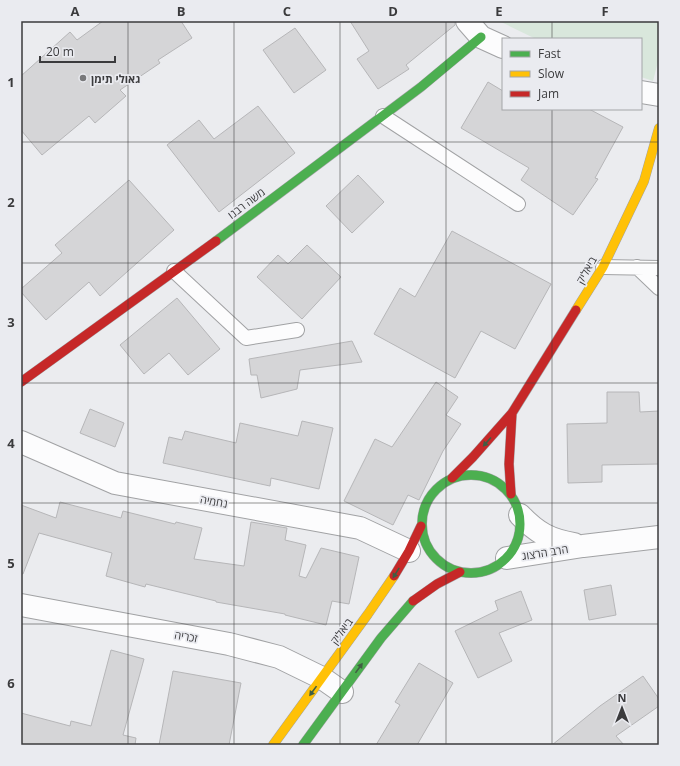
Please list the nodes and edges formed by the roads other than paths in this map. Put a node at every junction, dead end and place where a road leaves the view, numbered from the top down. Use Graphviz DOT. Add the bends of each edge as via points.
graph roads {
  1 [pos="467,21"];
  2 [pos="481,37"];
  3 [pos="502,47"];
  4 [pos="642,92"];
  5 [pos="659,96"];
  6 [pos="383,116"];
  7 [pos="659,128"];
  8 [pos="518,204"];
  9 [pos="603,267"];
  10 [pos="637,267"];
  11 [pos="659,268"];
  12 [pos="174,271"];
  13 [pos="659,288"];
  14 [pos="298,330"];
  15 [pos="21,382"];
  16 [pos="512,413"];
  17 [pos="21,442"];
  18 [pos="452,478"];
  19 [pos="511,494"];
  20 [pos="520,515"];
  21 [pos="421,526"];
  22 [pos="659,537"];
  23 [pos="583,546"];
  24 [pos="409,550"];
  25 [pos="507,558"];
  26 [pos="460,572"];
  27 [pos="21,605"];
  28 [pos="322,678"];
  29 [pos="342,692"];
  30 [pos="273,745"];
  31 [pos="303,745"];
  1 -- 2 [label="street"];
  2 -- 3 [label="street"];
  2 -- 6 [label="street, משה רבנו"];
  4 -- 5 [label="street"];
  6 -- 8 [label="lane"];
  6 -- 12 [label="street, משה רבנו"];
  7 -- 9 [label="street, ביאליק" via="644,181"];
  9 -- 10 [label="lane"];
  9 -- 16 [label="street, ביאליק"];
  10 -- 11 [label="lane"];
  10 -- 13 [label="lane"];
  12 -- 14 [label="lane" via="246,338"];
  12 -- 15 [label="street, משה רבנו"];
  16 -- 18 [label="street, ביאליק, one-way"];
  16 -- 19 [label="street, ביאליק" via="509,464"];
  17 -- 24 [label="street, נחמיה" via="115,483 360,528"];
  18 -- 19 [label="street" via="465,474 491,478"];
  18 -- 21 [label="street" via="442,483 429,497 422,514"];
  19 -- 20 [label="street"];
  20 -- 23 [label="street, הרב הרצוג" via="544,535"];
  20 -- 25 [label="street" via="517,542"];
  21 -- 24 [label="street, ביאליק"];
  21 -- 26 [label="street" via="426,544 437,560 448,568"];
  22 -- 23 [label="street, הרב הרצוג"];
  23 -- 25 [label="street, הרב הרצוג"];
  24 -- 28 [label="street, ביאליק, one-way" via="395,575"];
  25 -- 26 [label="street" via="485,571"];
  29 -- 26 [label="street, one-way" via="381,638 413,601"];
  27 -- 28 [label="street, זכריה" via="229,644 279,657"];
  28 -- 29 [label="street, זכריה"];
  28 -- 30 [label="street, ביאליק, one-way"];
  29 -- 31 [label="street"];
}
